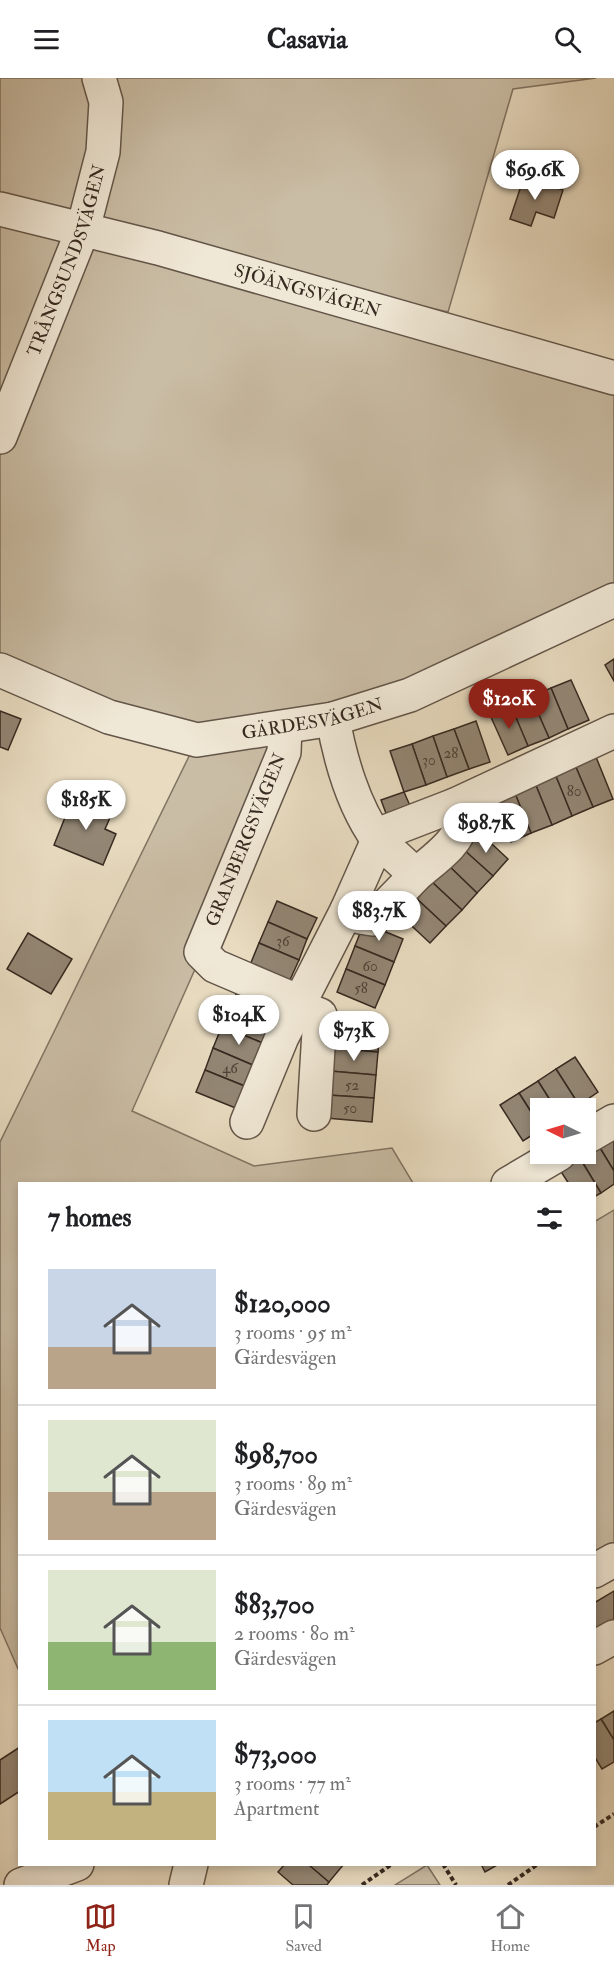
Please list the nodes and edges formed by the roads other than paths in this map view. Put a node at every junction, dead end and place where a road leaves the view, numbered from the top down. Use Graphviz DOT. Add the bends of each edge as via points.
graph roads {
  1 [pos="99,78"];
  2 [pos="0,209"];
  3 [pos="83,229"];
  4 [pos="614,378"];
  5 [pos="0,437"];
  6 [pos="614,600"];
  7 [pos="0,670"];
  8 [pos="333,719"];
  9 [pos="285,727"];
  10 [pos="614,731"];
  11 [pos="455,805"];
  12 [pos="378,840"];
  13 [pos="416,874"];
  14 [pos="347,910"];
  15 [pos="297,1006"];
  16 [pos="314,1114"];
  17 [pos="614,1121"];
  18 [pos="247,1122"];
  19 [pos="596,1132"];
  20 [pos="542,1164"];
  21 [pos="511,1182"];
  22 [pos="614,1560"];
  23 [pos="596,1570"];
  24 [pos="614,1637"];
  25 [pos="596,1647"];
  26 [pos="72,1866"];
  27 [pos="191,1866"];
  28 [pos="21,1885"];
  29 [pos="186,1885"];
  1 -- 3 [label="street, TRÅNGSUNDSVÄGEN" via="106,102 103,152"];
  2 -- 3 [label="street, SJÖÄNGSVÄGEN"];
  3 -- 4 [label="street, SJÖÄNGSVÄGEN"];
  3 -- 5 [label="street, TRÅNGSUNDSVÄGEN"];
  6 -- 8 [label="street, GÄRDESVÄGEN" via="410,695"];
  7 -- 9 [label="street, GÄRDESVÄGEN" via="109,717 197,740"];
  8 -- 9 [label="street, GÄRDESVÄGEN"];
  8 -- 12 [label="street" via="338,751 368,826"];
  9 -- 15 [label="street, GRANBERGSVÄGEN" via="284,752 201,952 215,966 290,998"];
  10 -- 11 [label="street"];
  11 -- 12 [label="street" via="385,832"];
  11 -- 13 [label="street" via="461,821 459,829 452,841"];
  12 -- 13 [label="street"];
  12 -- 14 [label="street"];
  13 -- 14 [label="street" via="373,919"];
  14 -- 15 [label="street"];
  15 -- 16 [label="street" via="320,1015"];
  15 -- 18 [label="street"];
  17 -- 19 [label="street"];
  20 -- 21 [label="street"];
  22 -- 23 [label="street"];
  24 -- 25 [label="street"];
  26 -- 28 [label="street"];
  27 -- 29 [label="street"];
}
